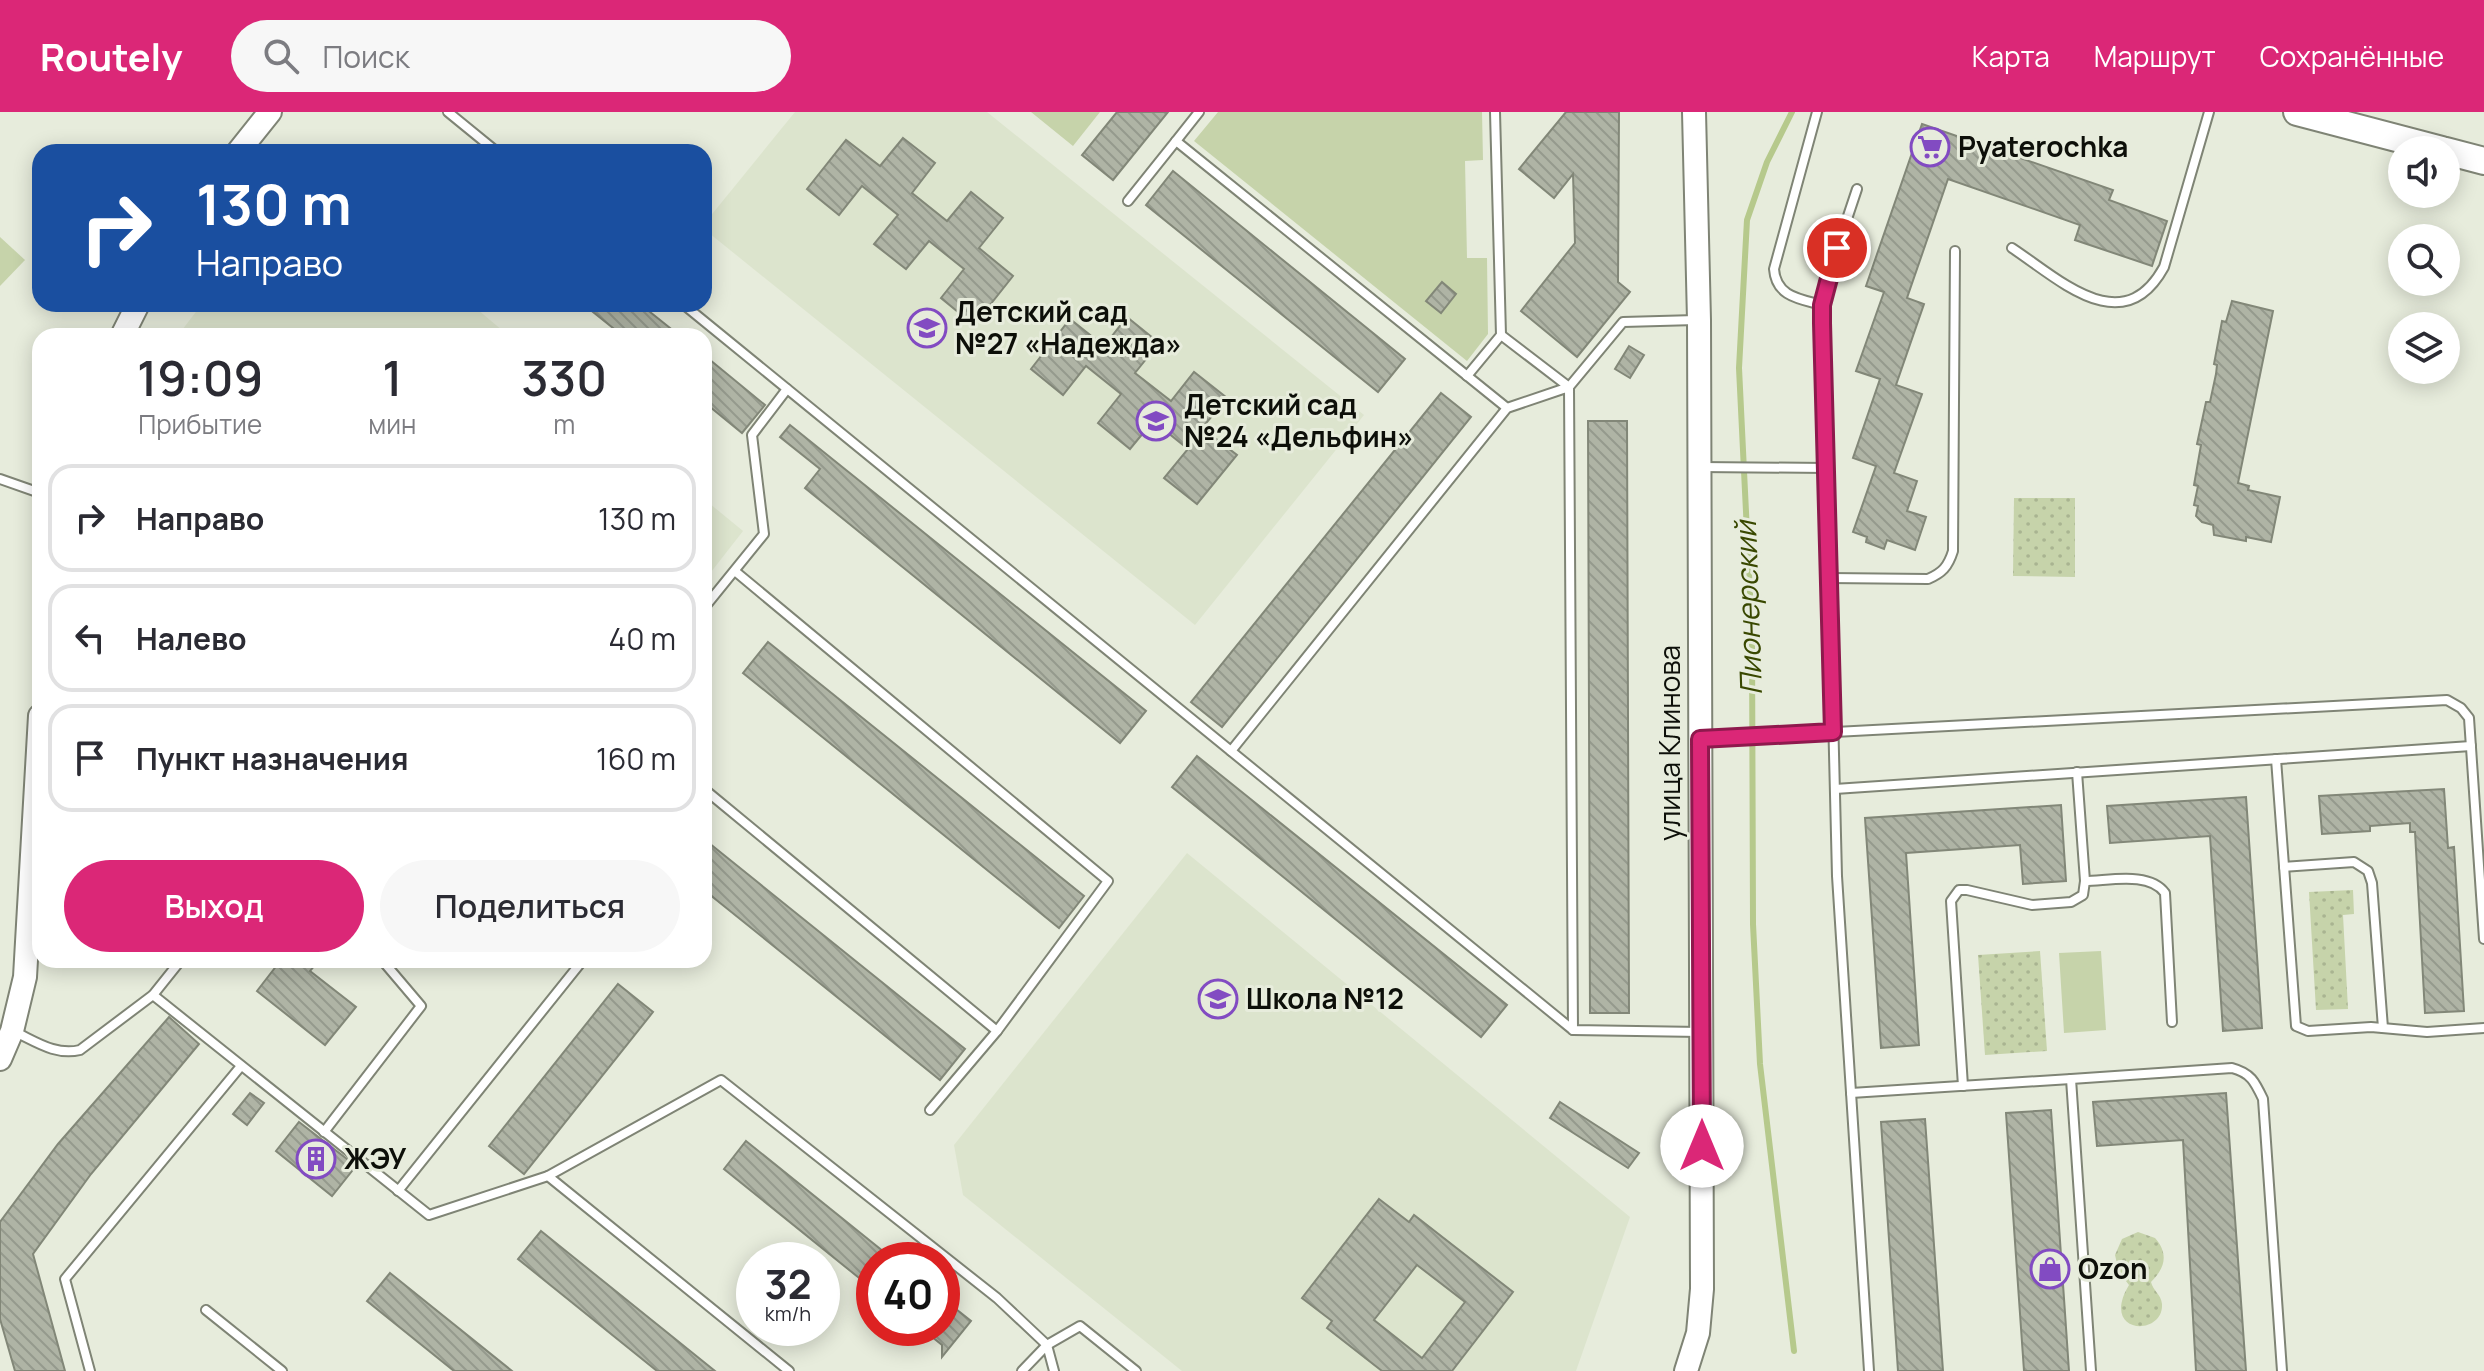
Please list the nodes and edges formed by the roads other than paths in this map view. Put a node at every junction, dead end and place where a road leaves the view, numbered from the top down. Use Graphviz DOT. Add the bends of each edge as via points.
graph roads {
  1 [pos="270,112"];
  2 [pos="448,112"];
  3 [pos="1199,112"];
  4 [pos="1495,112"];
  5 [pos="1694,112"];
  6 [pos="1817,112"];
  7 [pos="2209,112"];
  8 [pos="2297,112"];
  9 [pos="2390,136"];
  10 [pos="1176,141"];
  11 [pos="244,144"];
  12 [pos="487,144"];
  13 [pos="2460,154"];
  14 [pos="2484,161"];
  15 [pos="1857,189"];
  16 [pos="1128,201"];
  17 [pos="2012,248"];
  18 [pos="1955,251"];
  19 [pos="1822,305"];
  20 [pos="693,312"];
  21 [pos="1699,320"];
  22 [pos="1501,335"];
  23 [pos="1467,376"];
  24 [pos="1569,387"];
  25 [pos="787,389"];
  26 [pos="1507,408"];
  27 [pos="1699,467"];
  28 [pos="1827,468"];
  29 [pos="0,479"];
  30 [pos="32,490"];
  31 [pos="736,572"];
  32 [pos="1829,578"];
  33 [pos="712,599"];
  34 [pos="1833,732"];
  35 [pos="1700,739"];
  36 [pos="2471,746"];
  37 [pos="1231,751"];
  38 [pos="2276,759"];
  39 [pos="2077,772"];
  40 [pos="1835,789"];
  41 [pos="712,796"];
  42 [pos="32,855"];
  43 [pos="2284,867"];
  44 [pos="2085,881"];
  45 [pos="2484,939"];
  46 [pos="175,968"];
  47 [pos="389,968"];
  48 [pos="577,968"];
  49 [pos="153,995"];
  50 [pos="2172,1022"];
  51 [pos="2383,1028"];
  52 [pos="2484,1028"];
  53 [pos="1573,1030"];
  54 [pos="12,1031"];
  55 [pos="997,1031"];
  56 [pos="1702,1032"];
  57 [pos="0,1059"];
  58 [pos="241,1066"];
  59 [pos="2071,1079"];
  60 [pos="1963,1086"];
  61 [pos="1851,1093"];
  62 [pos="930,1110"];
  63 [pos="324,1132"];
  64 [pos="548,1176"];
  65 [pos="398,1191"];
  66 [pos="206,1310"];
  67 [pos="1047,1345"];
  68 [pos="90,1371"];
  69 [pos="282,1371"];
  70 [pos="789,1371"];
  71 [pos="1022,1371"];
  72 [pos="1054,1371"];
  73 [pos="1136,1371"];
  74 [pos="1686,1371"];
  75 [pos="1869,1371"];
  76 [pos="2091,1371"];
  77 [pos="2282,1371"];
  1 -- 11 [label="street"];
  2 -- 12 [label="lane"];
  3 -- 10 [label="lane"];
  4 -- 22 [label="lane"];
  5 -- 21 [label="street, улица Клинова"];
  6 -- 19 [label="lane" via="1774,269 1779,287 1790,296"];
  7 -- 17 [label="lane" via="2164,267 2143,294 2111,304 2093,301"];
  8 -- 9 [label="main road"];
  10 -- 16 [label="lane"];
  10 -- 23 [label="lane"];
  13 -- 14 [label="main road"];
  15 -- 19 [label="lane"];
  18 -- 32 [label="lane" via="1949,565 1928,579"];
  19 -- 28 [label="lane"];
  20 -- 25 [label="lane"];
  21 -- 24 [label="lane" via="1623,322"];
  21 -- 27 [label="street, улица Клинова"];
  22 -- 23 [label="lane"];
  22 -- 24 [label="lane"];
  23 -- 26 [label="lane"];
  24 -- 26 [label="lane"];
  24 -- 53 [label="lane"];
  25 -- 31 [label="lane" via="752,435 764,534"];
  25 -- 37 [label="lane"];
  26 -- 37 [label="lane"];
  27 -- 28 [label="lane"];
  27 -- 35 [label="street, улица Клинова"];
  28 -- 32 [label="lane"];
  29 -- 30 [label="lane"];
  31 -- 33 [label="lane"];
  31 -- 55 [label="lane" via="1108,881"];
  32 -- 34 [label="lane"];
  34 -- 35 [label="lane"];
  34 -- 36 [label="lane" via="2447,700 2469,718"];
  34 -- 40 [label="lane"];
  35 -- 56 [label="street, улица Клинова"];
  36 -- 38 [label="lane"];
  36 -- 45 [label="lane"];
  37 -- 53 [label="lane"];
  38 -- 39 [label="lane"];
  38 -- 43 [label="lane"];
  39 -- 40 [label="lane"];
  39 -- 44 [label="lane"];
  40 -- 61 [label="lane"];
  41 -- 55 [label="lane"];
  42 -- 54 [label="street" via="25,977"];
  43 -- 51 [label="lane" via="2354,862 2368,871"];
  43 -- 51 [label="lane" via="2296,1026 2308,1031"];
  44 -- 50 [label="lane" via="2142,880 2165,893"];
  44 -- 60 [label="lane" via="2083,895 2071,902 2032,905 1967,890 1954,895"];
  46 -- 49 [label="lane"];
  47 -- 63 [label="lane" via="421,1006"];
  48 -- 65 [label="lane"];
  49 -- 54 [label="lane" via="80,1050 54,1051"];
  49 -- 58 [label="lane"];
  51 -- 52 [label="lane"];
  53 -- 56 [label="lane"];
  54 -- 57 [label="street"];
  55 -- 62 [label="lane"];
  56 -- 74 [label="street, улица Клинова" via="1702,1289 1698,1333"];
  58 -- 63 [label="lane"];
  58 -- 68 [label="lane" via="65,1279"];
  59 -- 60 [label="lane"];
  59 -- 76 [label="lane"];
  59 -- 77 [label="lane" via="2232,1068 2254,1079 2263,1099"];
  60 -- 61 [label="lane"];
  61 -- 75 [label="lane"];
  63 -- 65 [label="lane"];
  64 -- 65 [label="lane" via="429,1215"];
  64 -- 67 [label="lane" via="721,1080 997,1298"];
  64 -- 70 [label="lane"];
  66 -- 69 [label="lane"];
  67 -- 71 [label="lane"];
  67 -- 72 [label="lane"];
  67 -- 73 [label="lane" via="1080,1326"];
}
